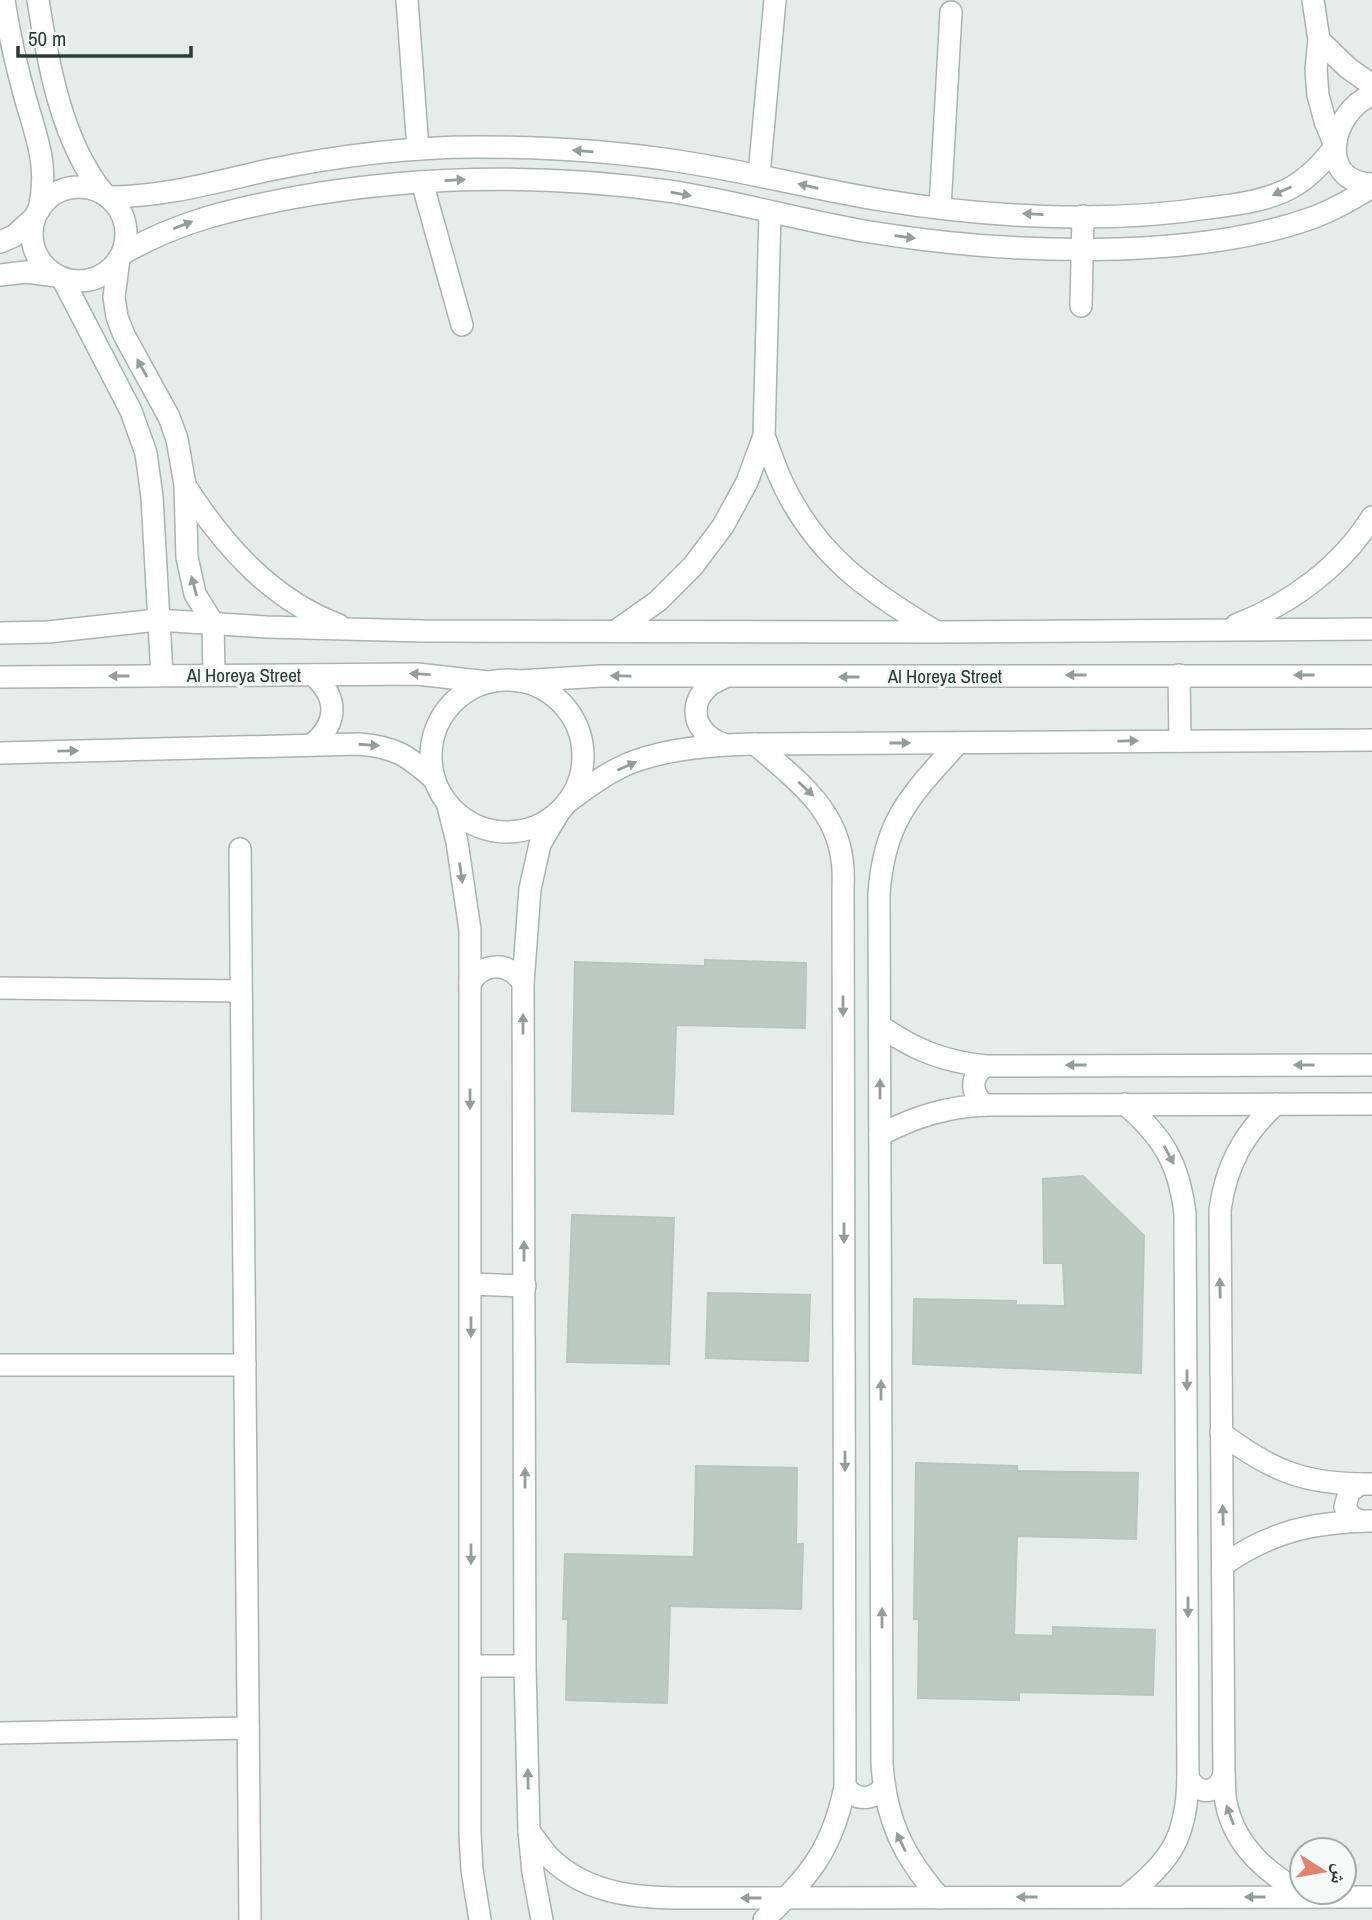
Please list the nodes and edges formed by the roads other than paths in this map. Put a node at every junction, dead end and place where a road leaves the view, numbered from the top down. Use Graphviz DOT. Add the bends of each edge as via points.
graph roads {
  1 [pos="4,0"];
  2 [pos="38,0"];
  3 [pos="407,0"];
  4 [pos="775,0"];
  5 [pos="1313,0"];
  6 [pos="951,12"];
  7 [pos="1319,40"];
  8 [pos="1372,85"];
  9 [pos="1372,95"];
  10 [pos="1334,146"];
  11 [pos="408,150"];
  12 [pos="759,175"];
  13 [pos="412,182"];
  14 [pos="1372,185"];
  15 [pos="106,195"];
  16 [pos="940,208"];
  17 [pos="770,212"];
  18 [pos="37,214"];
  19 [pos="1083,216"];
  20 [pos="0,242"];
  21 [pos="1082,249"];
  22 [pos="120,257"];
  23 [pos="0,275"];
  24 [pos="60,277"];
  25 [pos="1081,306"];
  26 [pos="462,325"];
  27 [pos="764,436"];
  28 [pos="185,485"];
  29 [pos="1372,517"];
  30 [pos="157,620"];
  31 [pos="213,623"];
  32 [pos="350,629"];
  33 [pos="1372,629"];
  34 [pos="617,630"];
  35 [pos="1224,630"];
  36 [pos="936,632"];
  37 [pos="0,633"];
  38 [pos="313,675"];
  39 [pos="1179,675"];
  40 [pos="162,676"];
  41 [pos="214,676"];
  42 [pos="1372,676"];
  43 [pos="0,677"];
  44 [pos="723,678"];
  45 [pos="519,681"];
  46 [pos="488,682"];
  47 [pos="1372,740"];
  48 [pos="1180,741"];
  49 [pos="958,743"];
  50 [pos="723,744"];
  51 [pos="755,744"];
  52 [pos="312,745"];
  53 [pos="0,753"];
  54 [pos="434,779"];
  55 [pos="448,806"];
  56 [pos="564,807"];
  57 [pos="240,849"];
  58 [pos="843,893"];
  59 [pos="879,894"];
  60 [pos="470,983"];
  61 [pos="523,983"];
  62 [pos="0,988"];
  63 [pos="241,991"];
  64 [pos="880,1026"];
  65 [pos="1372,1065"];
  66 [pos="985,1066"];
  67 [pos="1125,1104"];
  68 [pos="1276,1104"];
  69 [pos="1372,1104"];
  70 [pos="985,1105"];
  71 [pos="880,1135"];
  72 [pos="1219,1233"];
  73 [pos="1186,1236"];
  74 [pos="880,1271"];
  75 [pos="844,1273"];
  76 [pos="471,1284"];
  77 [pos="525,1286"];
  78 [pos="0,1365"];
  79 [pos="245,1365"];
  80 [pos="1222,1433"];
  81 [pos="1366,1484"];
  82 [pos="1367,1521"];
  83 [pos="1223,1565"];
  84 [pos="471,1666"];
  85 [pos="525,1666"];
  86 [pos="248,1728"];
  87 [pos="0,1733"];
  88 [pos="1224,1774"];
  89 [pos="1188,1777"];
  90 [pos="845,1787"];
  91 [pos="884,1787"];
  92 [pos="529,1831"];
  93 [pos="1288,1886"];
  94 [pos="1288,1896"];
  95 [pos="1125,1897"];
  96 [pos="786,1898"];
  97 [pos="940,1898"];
  98 [pos="250,1920"];
  99 [pos="480,1920"];
  100 [pos="542,1920"];
  101 [pos="764,1920"];
  1 -- 18 [label="street" via="43,157 44,184"];
  2 -- 15 [label="street" via="55,82 76,150"];
  3 -- 11 [label="street"];
  4 -- 12 [label="street"];
  5 -- 7 [label="street"];
  6 -- 16 [label="street"];
  7 -- 8 [label="street"];
  7 -- 10 [label="street" via="1318,95"];
  9 -- 10 [label="street" via="1349,113"];
  10 -- 14 [label="street" via="1343,171 1352,180"];
  10 -- 19 [label="street, one-way" via="1303,180 1262,199 1179,212"];
  12 -- 11 [label="street, one-way" via="573,150"];
  11 -- 13 [label="street"];
  11 -- 15 [label="street" via="312,162 155,195"];
  16 -- 12 [label="street, one-way"];
  13 -- 17 [label="street, one-way" via="582,182 671,192"];
  22 -- 13 [label="street, one-way" via="173,228 231,209"];
  13 -- 26 [label="street"];
  14 -- 21 [label="street" via="1309,219 1261,232 1172,245"];
  15 -- 18 [label="street" via="93,188 68,188 56,192"];
  15 -- 22 [label="street" via="126,229"];
  19 -- 16 [label="street, one-way"];
  17 -- 21 [label="street, one-way" via="920,239"];
  17 -- 27 [label="street"];
  18 -- 20 [label="street" via="14,236"];
  18 -- 24 [label="street" via="33,245 38,258"];
  19 -- 21 [label="street"];
  21 -- 25 [label="street"];
  22 -- 24 [label="street" via="88,281"];
  28 -- 22 [label="street, one-way" via="169,417 117,317 114,297"];
  23 -- 24 [label="street" via="26,272"];
  24 -- 30 [label="street" via="131,411 146,453"];
  27 -- 34 [label="street" via="747,482 723,526 693,566 657,601"];
  27 -- 36 [label="street" via="787,491 829,554 861,583"];
  31 -- 28 [label="street, one-way" via="192,582"];
  28 -- 32 [label="street" via="205,517 255,573 316,617"];
  29 -- 35 [label="street" via="1339,559 1301,591 1259,617"];
  30 -- 31 [label="street"];
  30 -- 37 [label="street"];
  30 -- 40 [label="street"];
  31 -- 32 [label="street"];
  31 -- 41 [label="street"];
  32 -- 34 [label="street"];
  33 -- 35 [label="street"];
  34 -- 36 [label="street"];
  35 -- 36 [label="street"];
  38 -- 41 [label="street, Al Horeya Street"];
  46 -- 38 [label="street, Al Horeya Street, one-way" via="416,674"];
  38 -- 52 [label="street" via="327,690 333,710 323,736"];
  42 -- 39 [label="street, Al Horeya Street, one-way"];
  39 -- 44 [label="street, Al Horeya Street, one-way"];
  39 -- 48 [label="street"];
  40 -- 41 [label="street, Al Horeya Street"];
  40 -- 43 [label="street, Al Horeya Street, one-way"];
  44 -- 45 [label="street, Al Horeya Street, one-way" via="601,676"];
  44 -- 50 [label="street" via="704,690 696,711 704,733"];
  45 -- 46 [label="street"];
  45 -- 56 [label="street" via="554,696 570,713 582,741 577,787"];
  46 -- 54 [label="street" via="460,695 440,718 431,748"];
  47 -- 48 [label="street"];
  49 -- 48 [label="street, one-way"];
  51 -- 49 [label="street, one-way"];
  49 -- 59 [label="street" via="898,815 887,840"];
  50 -- 51 [label="street"];
  56 -- 50 [label="street, one-way" via="629,763"];
  51 -- 58 [label="street, one-way" via="815,796 833,826 842,859"];
  53 -- 52 [label="street, one-way"];
  52 -- 54 [label="street, one-way" via="386,747 412,759"];
  54 -- 55 [label="street"];
  55 -- 56 [label="street" via="472,825 502,833 533,829"];
  55 -- 60 [label="street, one-way" via="470,930"];
  56 -- 61 [label="street" via="540,844 530,889"];
  57 -- 63 [label="street"];
  58 -- 59 [label="street" via="858,883 870,885"];
  58 -- 75 [label="street, one-way"];
  59 -- 64 [label="street"];
  60 -- 61 [label="street" via="482,969 492,966 510,970"];
  60 -- 76 [label="street, one-way"];
  77 -- 61 [label="street, one-way"];
  62 -- 63 [label="street"];
  63 -- 79 [label="street"];
  64 -- 66 [label="street" via="929,1055"];
  71 -- 64 [label="street, one-way"];
  65 -- 66 [label="street, one-way"];
  66 -- 70 [label="street" via="973,1082"];
  67 -- 68 [label="street"];
  67 -- 70 [label="street"];
  67 -- 73 [label="street, one-way" via="1162,1141 1174,1163 1182,1188"];
  68 -- 69 [label="street"];
  68 -- 72 [label="street" via="1243,1140 1231,1162 1223,1186"];
  70 -- 71 [label="street" via="930,1112"];
  71 -- 74 [label="street"];
  72 -- 73 [label="street" via="1202,1222 1192,1226"];
  80 -- 72 [label="street, one-way"];
  73 -- 89 [label="street, one-way"];
  74 -- 75 [label="street"];
  91 -- 74 [label="street, one-way"];
  75 -- 90 [label="street, one-way"];
  76 -- 77 [label="street"];
  76 -- 84 [label="street, one-way"];
  85 -- 77 [label="street, one-way"];
  78 -- 79 [label="street"];
  79 -- 86 [label="street"];
  80 -- 81 [label="street" via="1252,1456 1286,1473 1323,1482"];
  83 -- 80 [label="street, one-way"];
  81 -- 82 [label="street" via="1349,1492 1345,1507 1351,1517"];
  82 -- 83 [label="street" via="1304,1526 1248,1548"];
  83 -- 88 [label="street"];
  84 -- 85 [label="street"];
  84 -- 99 [label="street" via="471,1870"];
  92 -- 85 [label="street, one-way"];
  86 -- 87 [label="street"];
  86 -- 98 [label="street"];
  88 -- 89 [label="street" via="1222,1782 1208,1791 1199,1790"];
  93 -- 88 [label="street, one-way" via="1248,1850 1226,1802"];
  89 -- 95 [label="street" via="1183,1827 1169,1855"];
  90 -- 91 [label="street" via="864,1798"];
  90 -- 96 [label="street" via="826,1848"];
  97 -- 91 [label="street, one-way" via="902,1847"];
  96 -- 92 [label="street, one-way" via="627,1896 573,1875 550,1857"];
  92 -- 100 [label="street"];
  94 -- 95 [label="street, one-way"];
  95 -- 97 [label="street, one-way"];
  96 -- 97 [label="street"];
  96 -- 101 [label="street"];
}
